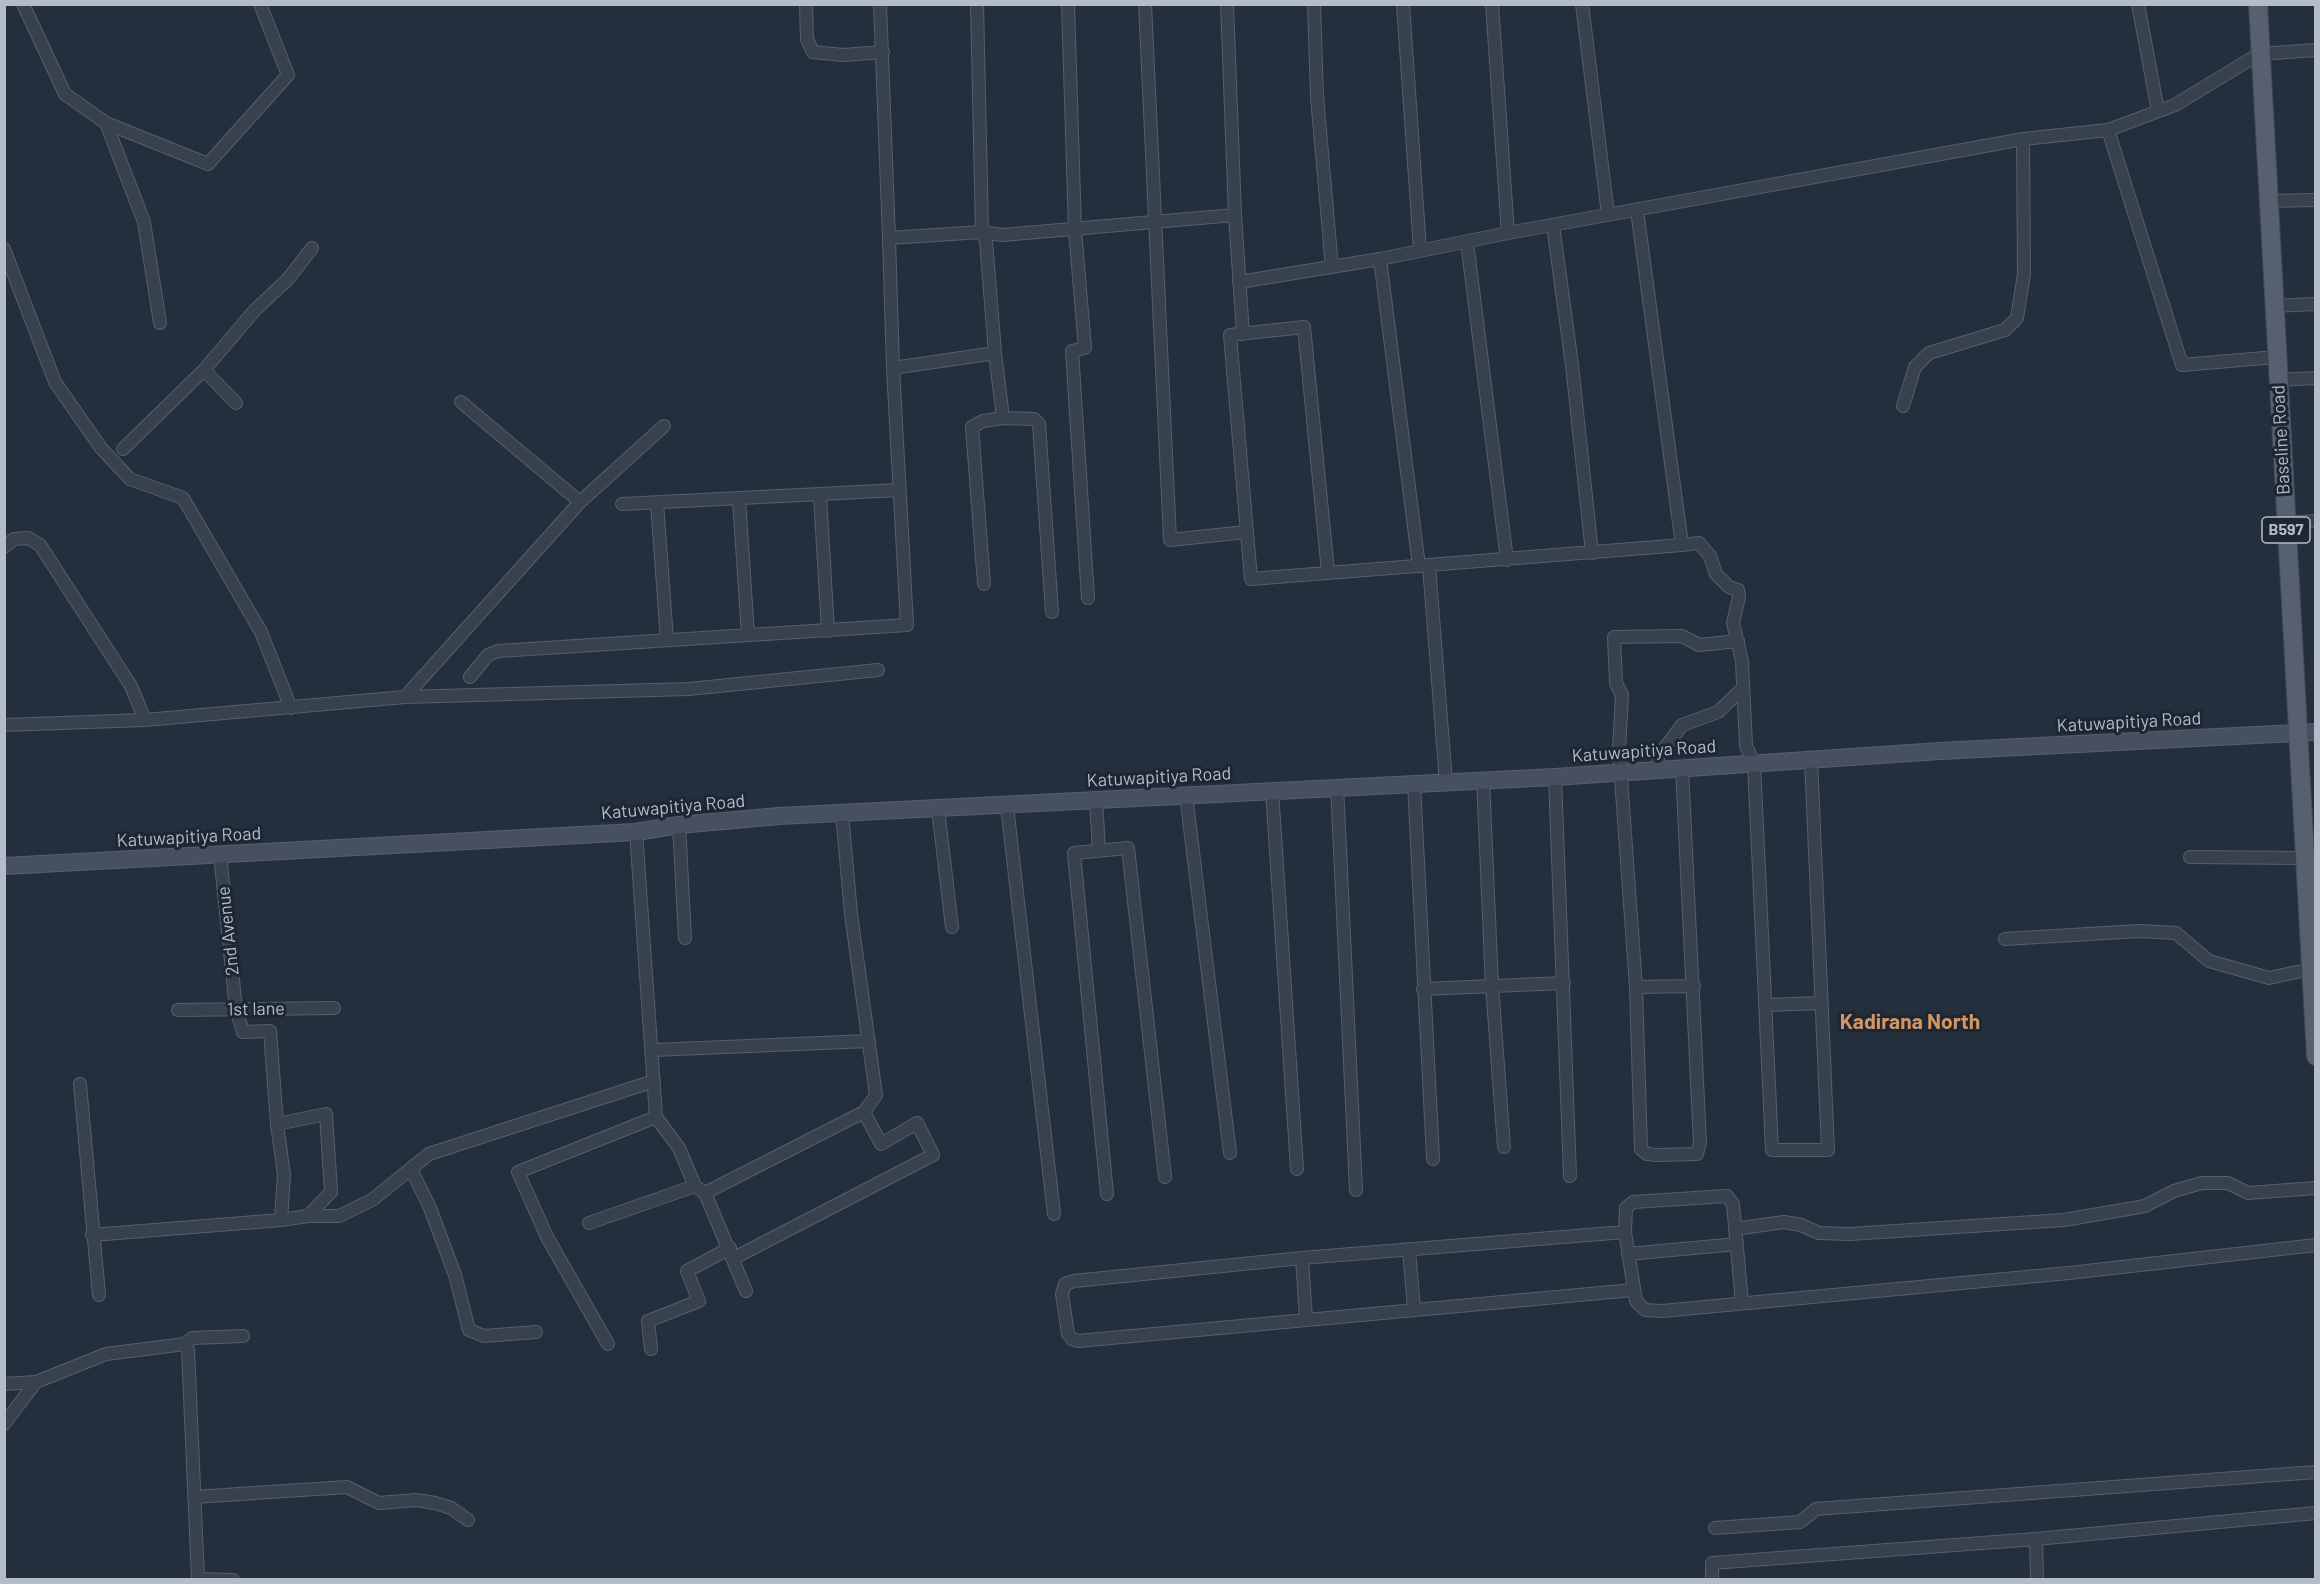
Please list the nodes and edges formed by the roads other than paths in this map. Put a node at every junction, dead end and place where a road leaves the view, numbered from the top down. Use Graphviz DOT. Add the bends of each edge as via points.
graph roads {
  1 [pos="23,4"];
  2 [pos="260,4"];
  3 [pos="806,4"];
  4 [pos="880,4"];
  5 [pos="977,4"];
  6 [pos="1068,4"];
  7 [pos="1145,4"];
  8 [pos="1227,4"];
  9 [pos="1314,4"];
  10 [pos="1403,4"];
  11 [pos="1492,4"];
  12 [pos="1582,4"];
  13 [pos="2138,4"];
  14 [pos="2258,4"];
  15 [pos="2316,50"];
  16 [pos="883,52"];
  17 [pos="2259,54"];
  18 [pos="2158,111"];
  19 [pos="106,123"];
  20 [pos="2108,130"];
  21 [pos="2023,139"];
  22 [pos="2316,200"];
  23 [pos="2268,201"];
  24 [pos="1637,210"];
  25 [pos="1608,214"];
  26 [pos="1235,215"];
  27 [pos="1157,223"];
  28 [pos="1553,225"];
  29 [pos="1075,230"];
  30 [pos="982,232"];
  31 [pos="1508,233"];
  32 [pos="889,238"];
  33 [pos="1467,242"];
  34 [pos="312,248"];
  35 [pos="4,249"];
  36 [pos="1420,250"];
  37 [pos="1380,259"];
  38 [pos="1332,267"];
  39 [pos="1239,282"];
  40 [pos="2316,304"];
  41 [pos="2274,306"];
  42 [pos="160,323"];
  43 [pos="1243,334"];
  44 [pos="995,353"];
  45 [pos="2276,357"];
  46 [pos="892,368"];
  47 [pos="204,370"];
  48 [pos="2316,378"];
  49 [pos="2278,380"];
  50 [pos="461,402"];
  51 [pos="236,403"];
  52 [pos="1903,406"];
  53 [pos="1003,418"];
  54 [pos="664,426"];
  55 [pos="123,449"];
  56 [pos="899,490"];
  57 [pos="820,495"];
  58 [pos="739,499"];
  59 [pos="580,502"];
  60 [pos="657,503"];
  61 [pos="622,504"];
  62 [pos="2316,521"];
  63 [pos="2286,523"];
  64 [pos="1246,532"];
  65 [pos="1682,545"];
  66 [pos="4,547"];
  67 [pos="1592,553"];
  68 [pos="1507,560"];
  69 [pos="1424,566"];
  70 [pos="1328,572"];
  71 [pos="984,584"];
  72 [pos="1088,598"];
  73 [pos="1052,612"];
  74 [pos="828,631"];
  75 [pos="748,635"];
  76 [pos="667,640"];
  77 [pos="1738,641"];
  78 [pos="878,670"];
  79 [pos="470,677"];
  80 [pos="1743,688"];
  81 [pos="405,697"];
  82 [pos="291,708"];
  83 [pos="145,720"];
  84 [pos="4,725"];
  85 [pos="2306,732"];
  86 [pos="1811,759"];
  87 [pos="1754,763"];
  88 [pos="1682,768"];
  89 [pos="1659,769"];
  90 [pos="1621,771"];
  91 [pos="1555,777"];
  92 [pos="1483,779"];
  93 [pos="1446,782"];
  94 [pos="1414,783"];
  95 [pos="1337,786"];
  96 [pos="1272,790"];
  97 [pos="1186,795"];
  98 [pos="1096,800"];
  99 [pos="1007,806"];
  100 [pos="938,809"];
  101 [pos="842,813"];
  102 [pos="679,825"];
  103 [pos="636,832"];
  104 [pos="1099,850"];
  105 [pos="220,854"];
  106 [pos="2190,858"];
  107 [pos="2304,858"];
  108 [pos="4,866"];
  109 [pos="952,927"];
  110 [pos="685,938"];
  111 [pos="2004,939"];
  112 [pos="2311,969"];
  113 [pos="1564,983"];
  114 [pos="1492,986"];
  115 [pos="1694,986"];
  116 [pos="1636,987"];
  117 [pos="1423,989"];
  118 [pos="1822,1003"];
  119 [pos="1766,1005"];
  120 [pos="334,1008"];
  121 [pos="236,1009"];
  122 [pos="178,1010"];
  123 [pos="869,1041"];
  124 [pos="653,1050"];
  125 [pos="2316,1056"];
  126 [pos="654,1081"];
  127 [pos="80,1084"];
  128 [pos="864,1112"];
  129 [pos="656,1117"];
  130 [pos="276,1124"];
  131 [pos="1504,1147"];
  132 [pos="1230,1153"];
  133 [pos="1433,1159"];
  134 [pos="411,1169"];
  135 [pos="1297,1169"];
  136 [pos="1570,1176"];
  137 [pos="1165,1177"];
  138 [pos="2316,1188"];
  139 [pos="700,1190"];
  140 [pos="1356,1190"];
  141 [pos="1107,1194"];
  142 [pos="1054,1214"];
  143 [pos="308,1216"];
  144 [pos="281,1220"];
  145 [pos="589,1223"];
  146 [pos="1735,1228"];
  147 [pos="1625,1232"];
  148 [pos="92,1235"];
  149 [pos="1737,1244"];
  150 [pos="2316,1245"];
  151 [pos="1409,1250"];
  152 [pos="732,1253"];
  153 [pos="1628,1254"];
  154 [pos="1302,1258"];
  155 [pos="1633,1290"];
  156 [pos="746,1291"];
  157 [pos="99,1295"];
  158 [pos="1742,1303"];
  159 [pos="1414,1309"];
  160 [pos="1306,1319"];
  161 [pos="536,1332"];
  162 [pos="243,1335"];
  163 [pos="185,1344"];
  164 [pos="608,1344"];
  165 [pos="651,1348"];
  166 [pos="36,1382"];
  167 [pos="4,1384"];
  168 [pos="4,1424"];
  169 [pos="2316,1472"];
  170 [pos="194,1497"];
  171 [pos="2316,1513"];
  172 [pos="468,1520"];
  173 [pos="1715,1528"];
  174 [pos="2036,1539"];
  175 [pos="233,1580"];
  176 [pos="1712,1580"];
  177 [pos="2037,1580"];
  1 -- 19 [label="street" via="65,94"];
  2 -- 19 [label="street" via="288,75 208,164"];
  3 -- 16 [label="street" via="807,39 813,52"];
  4 -- 16 [label="street"];
  5 -- 30 [label="street"];
  6 -- 29 [label="street"];
  7 -- 27 [label="street"];
  8 -- 26 [label="street"];
  9 -- 38 [label="street" via="1317,98"];
  10 -- 36 [label="street"];
  11 -- 31 [label="street"];
  12 -- 25 [label="street"];
  13 -- 18 [label="street"];
  14 -- 17 [label="main road, Baseline Road / B597"];
  15 -- 17 [label="street"];
  16 -- 32 [label="street"];
  17 -- 18 [label="street" via="2175,105"];
  17 -- 23 [label="main road, Baseline Road / B597"];
  18 -- 20 [label="street"];
  19 -- 42 [label="street" via="144,222"];
  20 -- 21 [label="street"];
  20 -- 45 [label="street" via="2182,364"];
  21 -- 24 [label="street"];
  21 -- 52 [label="street" via="2024,274 2017,318 2005,330 1929,353 1916,368"];
  22 -- 23 [label="street"];
  23 -- 41 [label="main road, Baseline Road / B597"];
  24 -- 25 [label="street"];
  24 -- 65 [label="street"];
  25 -- 28 [label="street"];
  26 -- 27 [label="street"];
  26 -- 39 [label="street"];
  27 -- 29 [label="street"];
  27 -- 64 [label="street" via="1170,540"];
  28 -- 31 [label="street"];
  28 -- 67 [label="street"];
  29 -- 30 [label="street" via="1002,236"];
  29 -- 72 [label="street" via="1085,348 1072,351"];
  30 -- 32 [label="street"];
  30 -- 44 [label="street"];
  31 -- 33 [label="street"];
  32 -- 46 [label="street"];
  33 -- 36 [label="street"];
  33 -- 68 [label="street"];
  34 -- 47 [label="street"];
  35 -- 82 [label="street" via="55,382 101,448 130,479 183,498 261,632"];
  36 -- 37 [label="street"];
  37 -- 38 [label="street"];
  37 -- 69 [label="street"];
  38 -- 39 [label="street"];
  39 -- 43 [label="street"];
  40 -- 41 [label="street"];
  41 -- 45 [label="main road, Baseline Road / B597"];
  43 -- 64 [label="street" via="1230,335"];
  43 -- 70 [label="street" via="1304,327"];
  44 -- 46 [label="street"];
  44 -- 53 [label="street"];
  45 -- 49 [label="main road, Baseline Road / B597"];
  46 -- 56 [label="street"];
  47 -- 51 [label="street"];
  47 -- 55 [label="street"];
  48 -- 49 [label="street"];
  49 -- 63 [label="main road, Baseline Road / B597"];
  50 -- 59 [label="street"];
  53 -- 71 [label="street" via="972,427"];
  53 -- 73 [label="street" via="1034,419 1039,424"];
  54 -- 59 [label="street"];
  56 -- 57 [label="street"];
  56 -- 74 [label="street" via="907,625"];
  57 -- 58 [label="street"];
  57 -- 74 [label="street"];
  58 -- 60 [label="street"];
  58 -- 75 [label="street"];
  59 -- 81 [label="street"];
  60 -- 61 [label="street"];
  60 -- 76 [label="street"];
  62 -- 63 [label="street"];
  63 -- 85 [label="main road, Baseline Road / B597"];
  64 -- 70 [label="street" via="1251,579"];
  65 -- 67 [label="street"];
  65 -- 77 [label="street" via="1699,543 1710,556 1716,574 1738,590 1733,623"];
  66 -- 83 [label="street" via="14,539 28,538 40,545 131,686"];
  67 -- 68 [label="street"];
  68 -- 69 [label="street"];
  69 -- 70 [label="street"];
  69 -- 93 [label="street"];
  74 -- 75 [label="street"];
  75 -- 76 [label="street"];
  76 -- 79 [label="street" via="498,651 488,655"];
  77 -- 80 [label="street"];
  77 -- 90 [label="street" via="1699,645 1682,636 1614,637 1616,683 1622,695"];
  78 -- 81 [label="street" via="689,689"];
  80 -- 87 [label="street" via="1746,746"];
  80 -- 89 [label="street" via="1718,712 1682,725 1658,756"];
  81 -- 82 [label="street"];
  82 -- 83 [label="street"];
  83 -- 84 [label="street"];
  85 -- 86 [label="street, Katuwapitiya Road"];
  85 -- 107 [label="main road, Baseline Road / B597"];
  86 -- 87 [label="street, Katuwapitiya Road"];
  86 -- 118 [label="street"];
  87 -- 88 [label="street, Katuwapitiya Road"];
  87 -- 119 [label="street"];
  88 -- 89 [label="street, Katuwapitiya Road"];
  88 -- 115 [label="street"];
  89 -- 90 [label="street, Katuwapitiya Road"];
  90 -- 91 [label="street, Katuwapitiya Road"];
  90 -- 116 [label="street"];
  91 -- 92 [label="street, Katuwapitiya Road"];
  91 -- 113 [label="street"];
  92 -- 93 [label="street, Katuwapitiya Road"];
  92 -- 114 [label="street"];
  93 -- 94 [label="street, Katuwapitiya Road"];
  94 -- 95 [label="street, Katuwapitiya Road"];
  94 -- 117 [label="street"];
  95 -- 96 [label="street, Katuwapitiya Road"];
  95 -- 140 [label="street"];
  96 -- 97 [label="street, Katuwapitiya Road"];
  96 -- 135 [label="street"];
  97 -- 98 [label="street, Katuwapitiya Road"];
  97 -- 132 [label="street"];
  98 -- 99 [label="street, Katuwapitiya Road"];
  98 -- 104 [label="street"];
  99 -- 100 [label="street, Katuwapitiya Road"];
  99 -- 142 [label="street"];
  100 -- 101 [label="street, Katuwapitiya Road"];
  100 -- 109 [label="street"];
  101 -- 102 [label="street, Katuwapitiya Road"];
  101 -- 123 [label="street"];
  102 -- 103 [label="street, Katuwapitiya Road"];
  102 -- 110 [label="street"];
  103 -- 105 [label="street, Katuwapitiya Road"];
  103 -- 124 [label="street"];
  104 -- 137 [label="street" via="1128,848"];
  104 -- 141 [label="street" via="1074,853"];
  105 -- 108 [label="street, Katuwapitiya Road"];
  105 -- 121 [label="street, 2nd Avenue"];
  106 -- 107 [label="street"];
  107 -- 112 [label="main road, Baseline Road / B597"];
  111 -- 112 [label="street" via="2139,931 2176,933 2209,961 2269,978"];
  112 -- 125 [label="main road, Baseline Road / B597"];
  113 -- 114 [label="street"];
  113 -- 136 [label="street"];
  114 -- 117 [label="street"];
  114 -- 131 [label="street"];
  115 -- 116 [label="street"];
  115 -- 116 [label="street" via="1700,1143 1697,1154 1676,1155 1647,1154 1641,1149"];
  117 -- 133 [label="street"];
  118 -- 119 [label="street"];
  118 -- 119 [label="street" via="1828,1150 1772,1150"];
  120 -- 121 [label="street, 1st lane"];
  121 -- 122 [label="street, 1st lane"];
  121 -- 130 [label="street" via="243,1032 270,1031"];
  123 -- 124 [label="street"];
  123 -- 128 [label="street" via="876,1095"];
  124 -- 126 [label="street"];
  126 -- 129 [label="street"];
  126 -- 134 [label="street" via="429,1154"];
  127 -- 148 [label="street"];
  128 -- 139 [label="street"];
  128 -- 152 [label="street" via="881,1144 916,1123 933,1155"];
  129 -- 139 [label="street" via="679,1148"];
  129 -- 164 [label="street" via="518,1172 547,1238"];
  130 -- 143 [label="street" via="326,1114 331,1192"];
  130 -- 144 [label="street" via="284,1175"];
  134 -- 143 [label="street" via="372,1200 339,1216"];
  134 -- 161 [label="street" via="455,1275 469,1330 484,1336"];
  138 -- 146 [label="street" via="2248,1192 2228,1184 2202,1183 2174,1191 2145,1206 2064,1220 1850,1234 1819,1233 1785,1222"];
  139 -- 145 [label="street"];
  139 -- 152 [label="street"];
  143 -- 144 [label="street"];
  144 -- 148 [label="street"];
  146 -- 147 [label="street" via="1733,1204 1724,1195 1633,1202 1626,1208"];
  146 -- 149 [label="street"];
  147 -- 151 [label="street"];
  147 -- 153 [label="street"];
  148 -- 157 [label="street"];
  149 -- 153 [label="street"];
  149 -- 158 [label="street"];
  150 -- 158 [label="street"];
  151 -- 154 [label="street"];
  151 -- 159 [label="street"];
  152 -- 156 [label="street"];
  152 -- 165 [label="street" via="687,1271 699,1301 648,1321"];
  153 -- 155 [label="street"];
  154 -- 160 [label="street"];
  154 -- 160 [label="street" via="1074,1281 1065,1284 1062,1294 1068,1334 1078,1341"];
  155 -- 158 [label="street" via="1636,1301 1645,1310"];
  155 -- 159 [label="street"];
  159 -- 160 [label="street"];
  162 -- 163 [label="street" via="192,1338"];
  163 -- 166 [label="street" via="106,1353"];
  163 -- 170 [label="street"];
  166 -- 167 [label="street"];
  166 -- 168 [label="street"];
  169 -- 173 [label="street" via="1816,1509 1800,1522"];
  170 -- 172 [label="street" via="347,1487 379,1503 435,1503"];
  170 -- 175 [label="street" via="198,1579"];
  171 -- 174 [label="street"];
  174 -- 176 [label="street" via="1712,1563"];
  174 -- 177 [label="street"];
}
